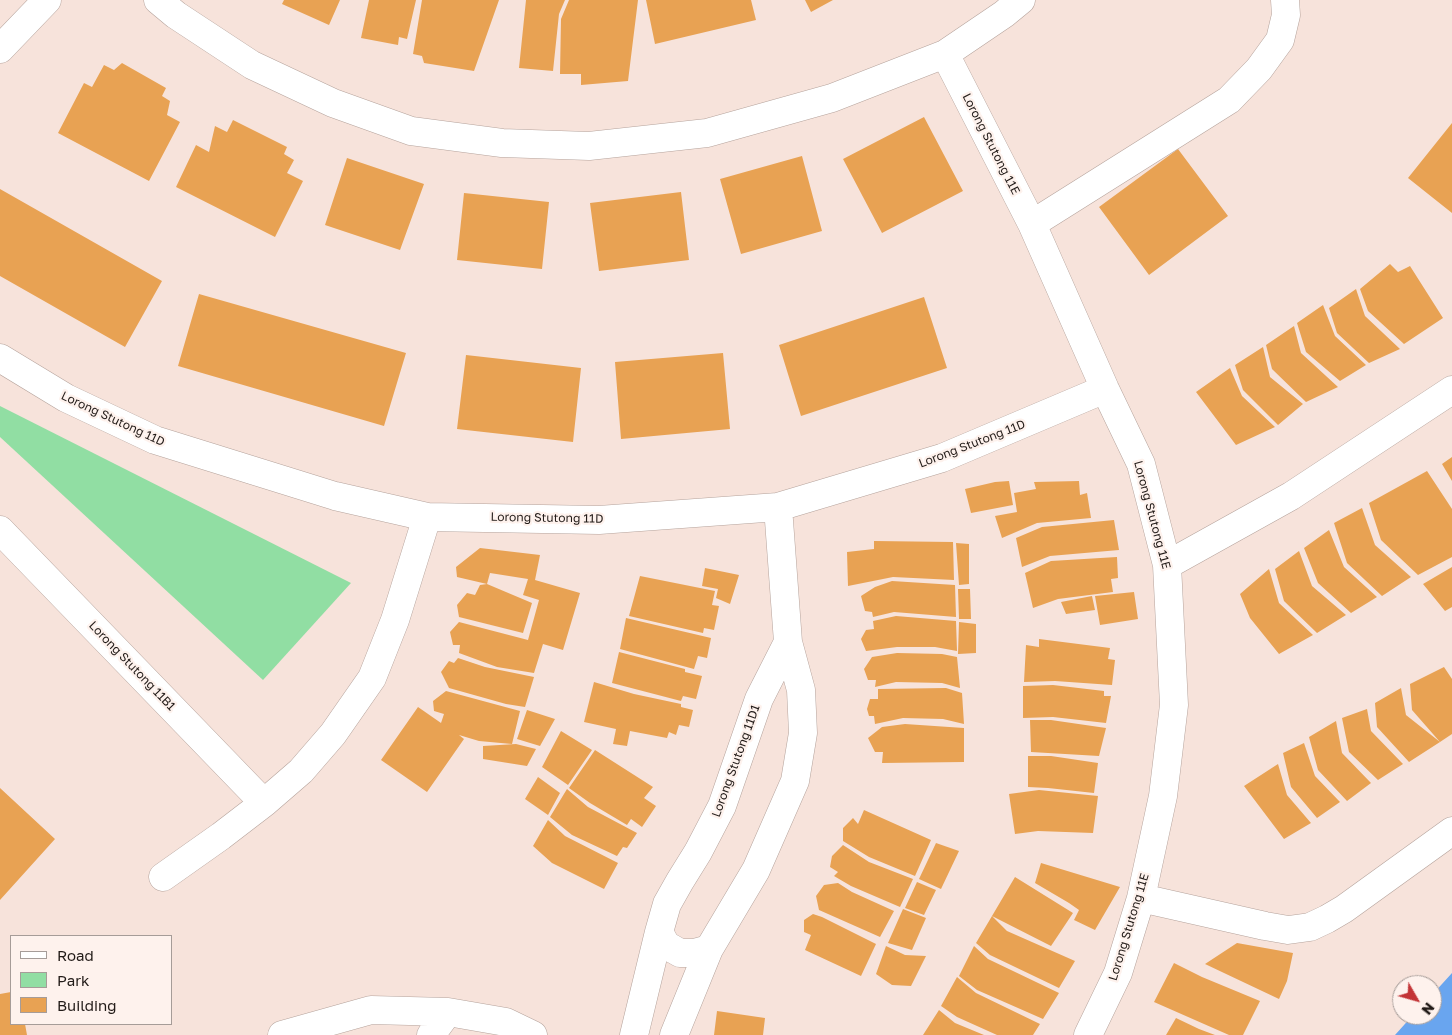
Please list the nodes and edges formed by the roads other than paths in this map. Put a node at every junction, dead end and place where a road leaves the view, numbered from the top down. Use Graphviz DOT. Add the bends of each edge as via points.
graph roads {
  1 [pos="47,0"];
  2 [pos="158,0"];
  3 [pos="1021,0"];
  4 [pos="1285,0"];
  5 [pos="0,49"];
  6 [pos="945,54"];
  7 [pos="1032,224"];
  8 [pos="0,358"];
  9 [pos="1105,389"];
  10 [pos="1452,390"];
  11 [pos="778,507"];
  12 [pos="427,517"];
  13 [pos="0,530"];
  14 [pos="1167,565"];
  15 [pos="788,642"];
  16 [pos="264,803"];
  17 [pos="1452,830"];
  18 [pos="163,877"];
  19 [pos="1141,898"];
  20 [pos="659,932"];
  21 [pos="709,949"];
  22 [pos="448,1012"];
  23 [pos="282,1035"];
  24 [pos="431,1035"];
  25 [pos="533,1035"];
  26 [pos="634,1035"];
  27 [pos="674,1035"];
  28 [pos="1088,1035"];
  1 -- 5 [label="street"];
  2 -- 6 [label="street" via="252,65 333,103 411,131 502,143 589,146 707,133 832,98"];
  3 -- 6 [label="street"];
  4 -- 7 [label="street" via="1286,15 1280,40 1259,69 1229,100"];
  6 -- 7 [label="street, Lorong Stutong 11E"];
  7 -- 9 [label="street, Lorong Stutong 11E"];
  8 -- 12 [label="street, Lorong Stutong 11D" via="66,398 155,440 334,496"];
  9 -- 11 [label="street, Lorong Stutong 11D" via="942,458"];
  9 -- 14 [label="street, Lorong Stutong 11E" via="1141,464"];
  10 -- 14 [label="street" via="1291,496"];
  11 -- 12 [label="street, Lorong Stutong 11D" via="599,520"];
  11 -- 15 [label="street"];
  12 -- 16 [label="street" via="395,620 372,678 333,734 301,771"];
  13 -- 16 [label="street, Lorong Stutong 11B1"];
  14 -- 19 [label="street, Lorong Stutong 11E" via="1174,705 1163,796"];
  15 -- 20 [label="street, Lorong Stutong 11D1" via="759,699 722,806 667,904"];
  15 -- 21 [label="street" via="801,690 803,733 795,781 756,870"];
  16 -- 18 [label="street"];
  17 -- 19 [label="street" via="1344,909 1310,927 1288,930"];
  19 -- 28 [label="street, Lorong Stutong 11E" via="1118,973"];
  20 -- 21 [label="street" via="666,945 680,953"];
  20 -- 26 [label="street, Lorong Stutong 11D1"];
  21 -- 27 [label="street"];
  22 -- 23 [label="street" via="371,1010"];
  22 -- 24 [label="street"];
  22 -- 25 [label="street" via="506,1022"];
}
